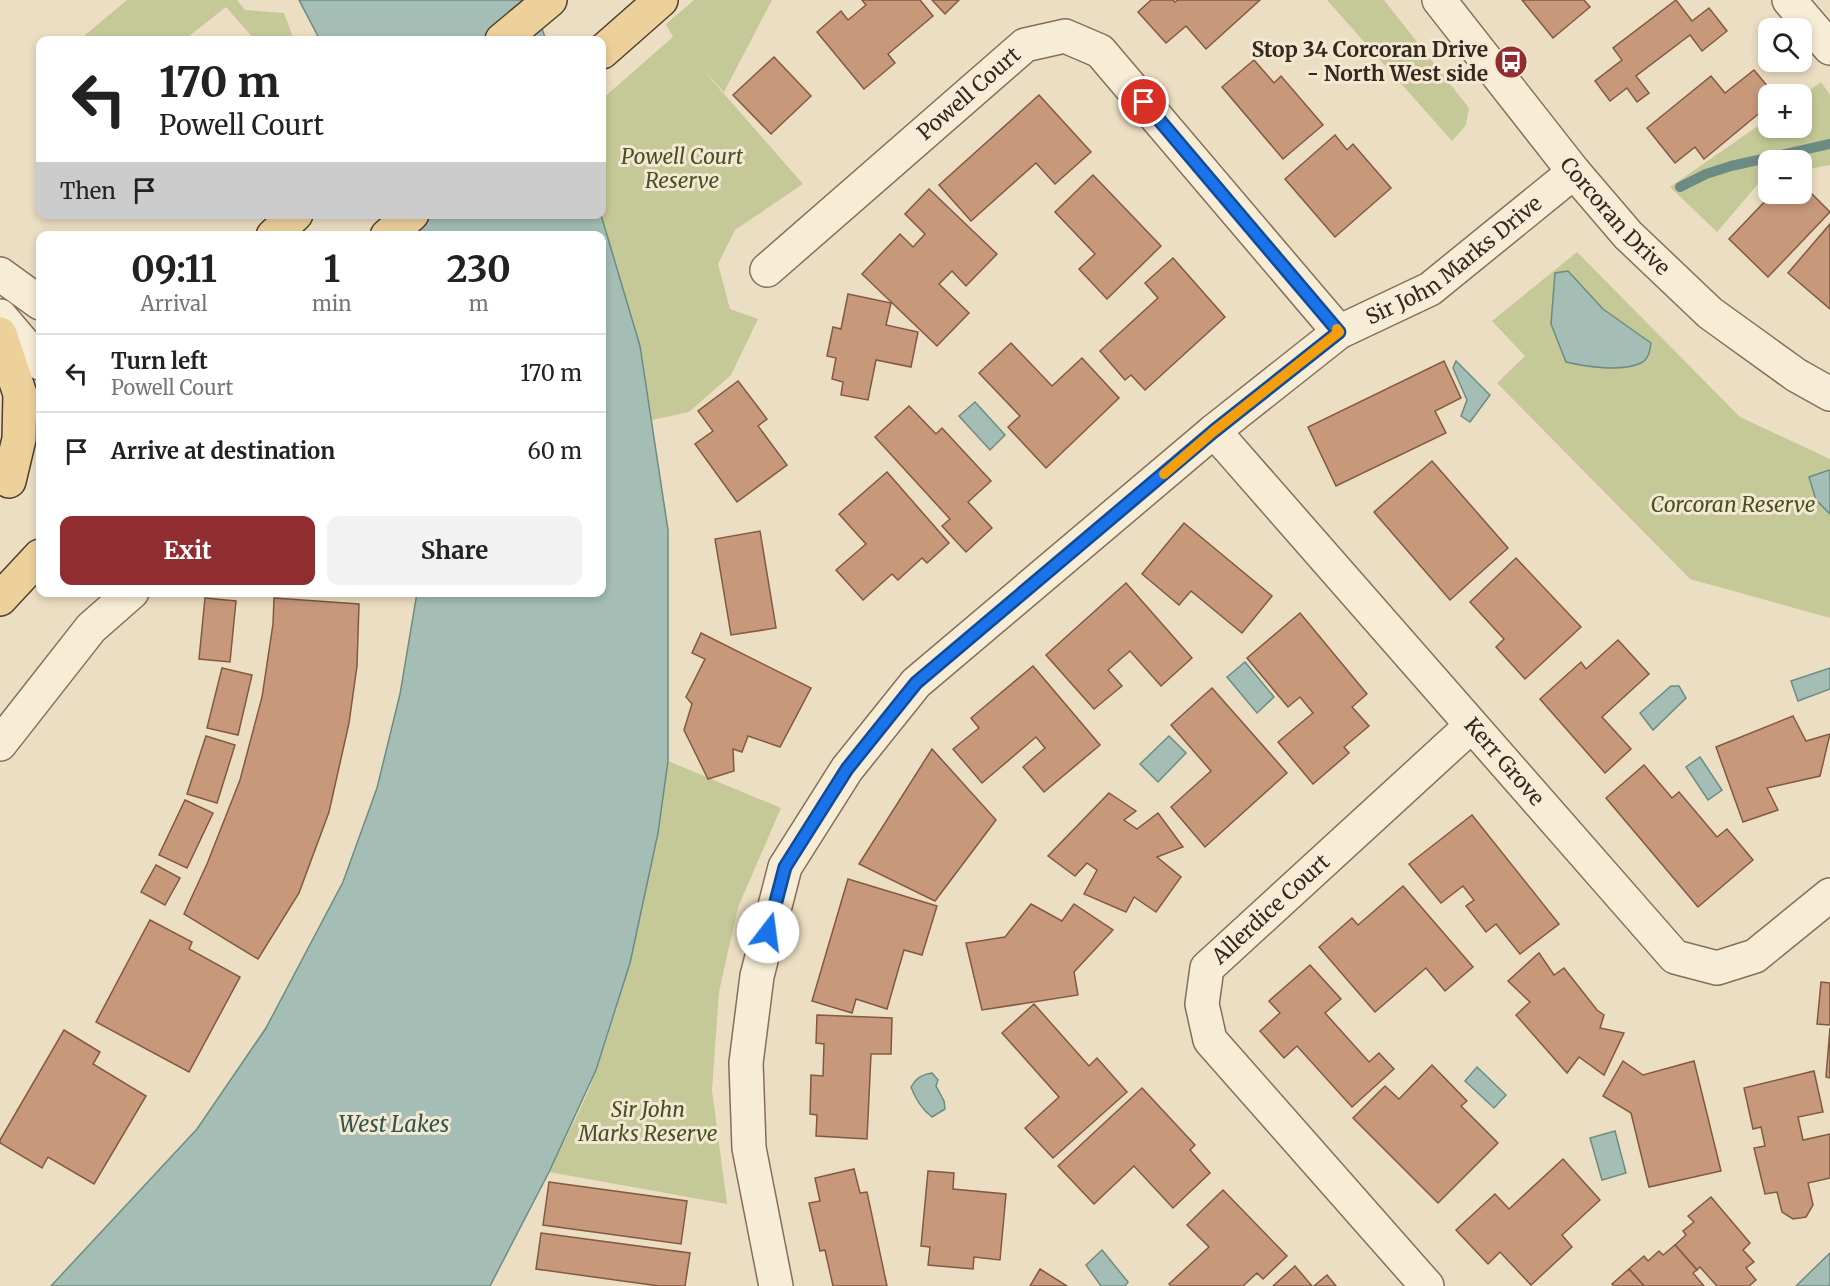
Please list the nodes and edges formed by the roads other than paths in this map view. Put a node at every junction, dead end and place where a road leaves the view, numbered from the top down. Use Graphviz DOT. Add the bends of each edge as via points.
graph roads {
  1 [pos="550,0"];
  2 [pos="661,0"];
  3 [pos="1438,0"];
  4 [pos="1789,0"];
  5 [pos="507,36"];
  6 [pos="606,48"];
  7 [pos="1830,48"];
  8 [pos="1574,172"];
  9 [pos="292,219"];
  10 [pos="406,219"];
  11 [pos="278,231"];
  12 [pos="393,231"];
  13 [pos="767,270"];
  14 [pos="0,274"];
  15 [pos="36,300"];
  16 [pos="0,316"];
  17 [pos="1339,332"];
  18 [pos="0,334"];
  19 [pos="36,358"];
  20 [pos="1830,394"];
  21 [pos="1214,431"];
  22 [pos="36,453"];
  23 [pos="4,486"];
  24 [pos="36,559"];
  25 [pos="126,597"];
  26 [pos="0,598"];
  27 [pos="1472,726"];
  28 [pos="0,744"];
  29 [pos="1830,895"];
  30 [pos="776,1286"];
  31 [pos="1427,1286"];
  1 -- 5 [label="main road"];
  2 -- 6 [label="main road"];
  3 -- 8 [label="street, Corcoran Drive"];
  4 -- 7 [label="street"];
  8 -- 17 [label="street, Sir John Marks Drive" via="1430,290"];
  8 -- 20 [label="street, Corcoran Drive" via="1628,235 1710,313 1796,375"];
  9 -- 11 [label="main road"];
  10 -- 12 [label="main road"];
  13 -- 17 [label="street, Powell Court" via="1025,45 1065,36 1100,51"];
  14 -- 15 [label="street"];
  16 -- 19 [label="street"];
  17 -- 21 [label="street, Sir John Marks Drive"];
  18 -- 23 [label="main road" via="20,394 18,439"];
  21 -- 27 [label="street, Kerr Grove"];
  21 -- 30 [label="street, Sir John Marks Drive" via="916,683 847,769 785,867 756,976 746,1063 749,1148"];
  22 -- 23 [label="main road"];
  24 -- 26 [label="main road"];
  25 -- 28 [label="street" via="91,628"];
  27 -- 29 [label="street, Kerr Grove" via="1675,957 1717,968 1755,956"];
  27 -- 31 [label="street, Allerdice Court" via="1207,968 1202,1004 1210,1040"];
}
